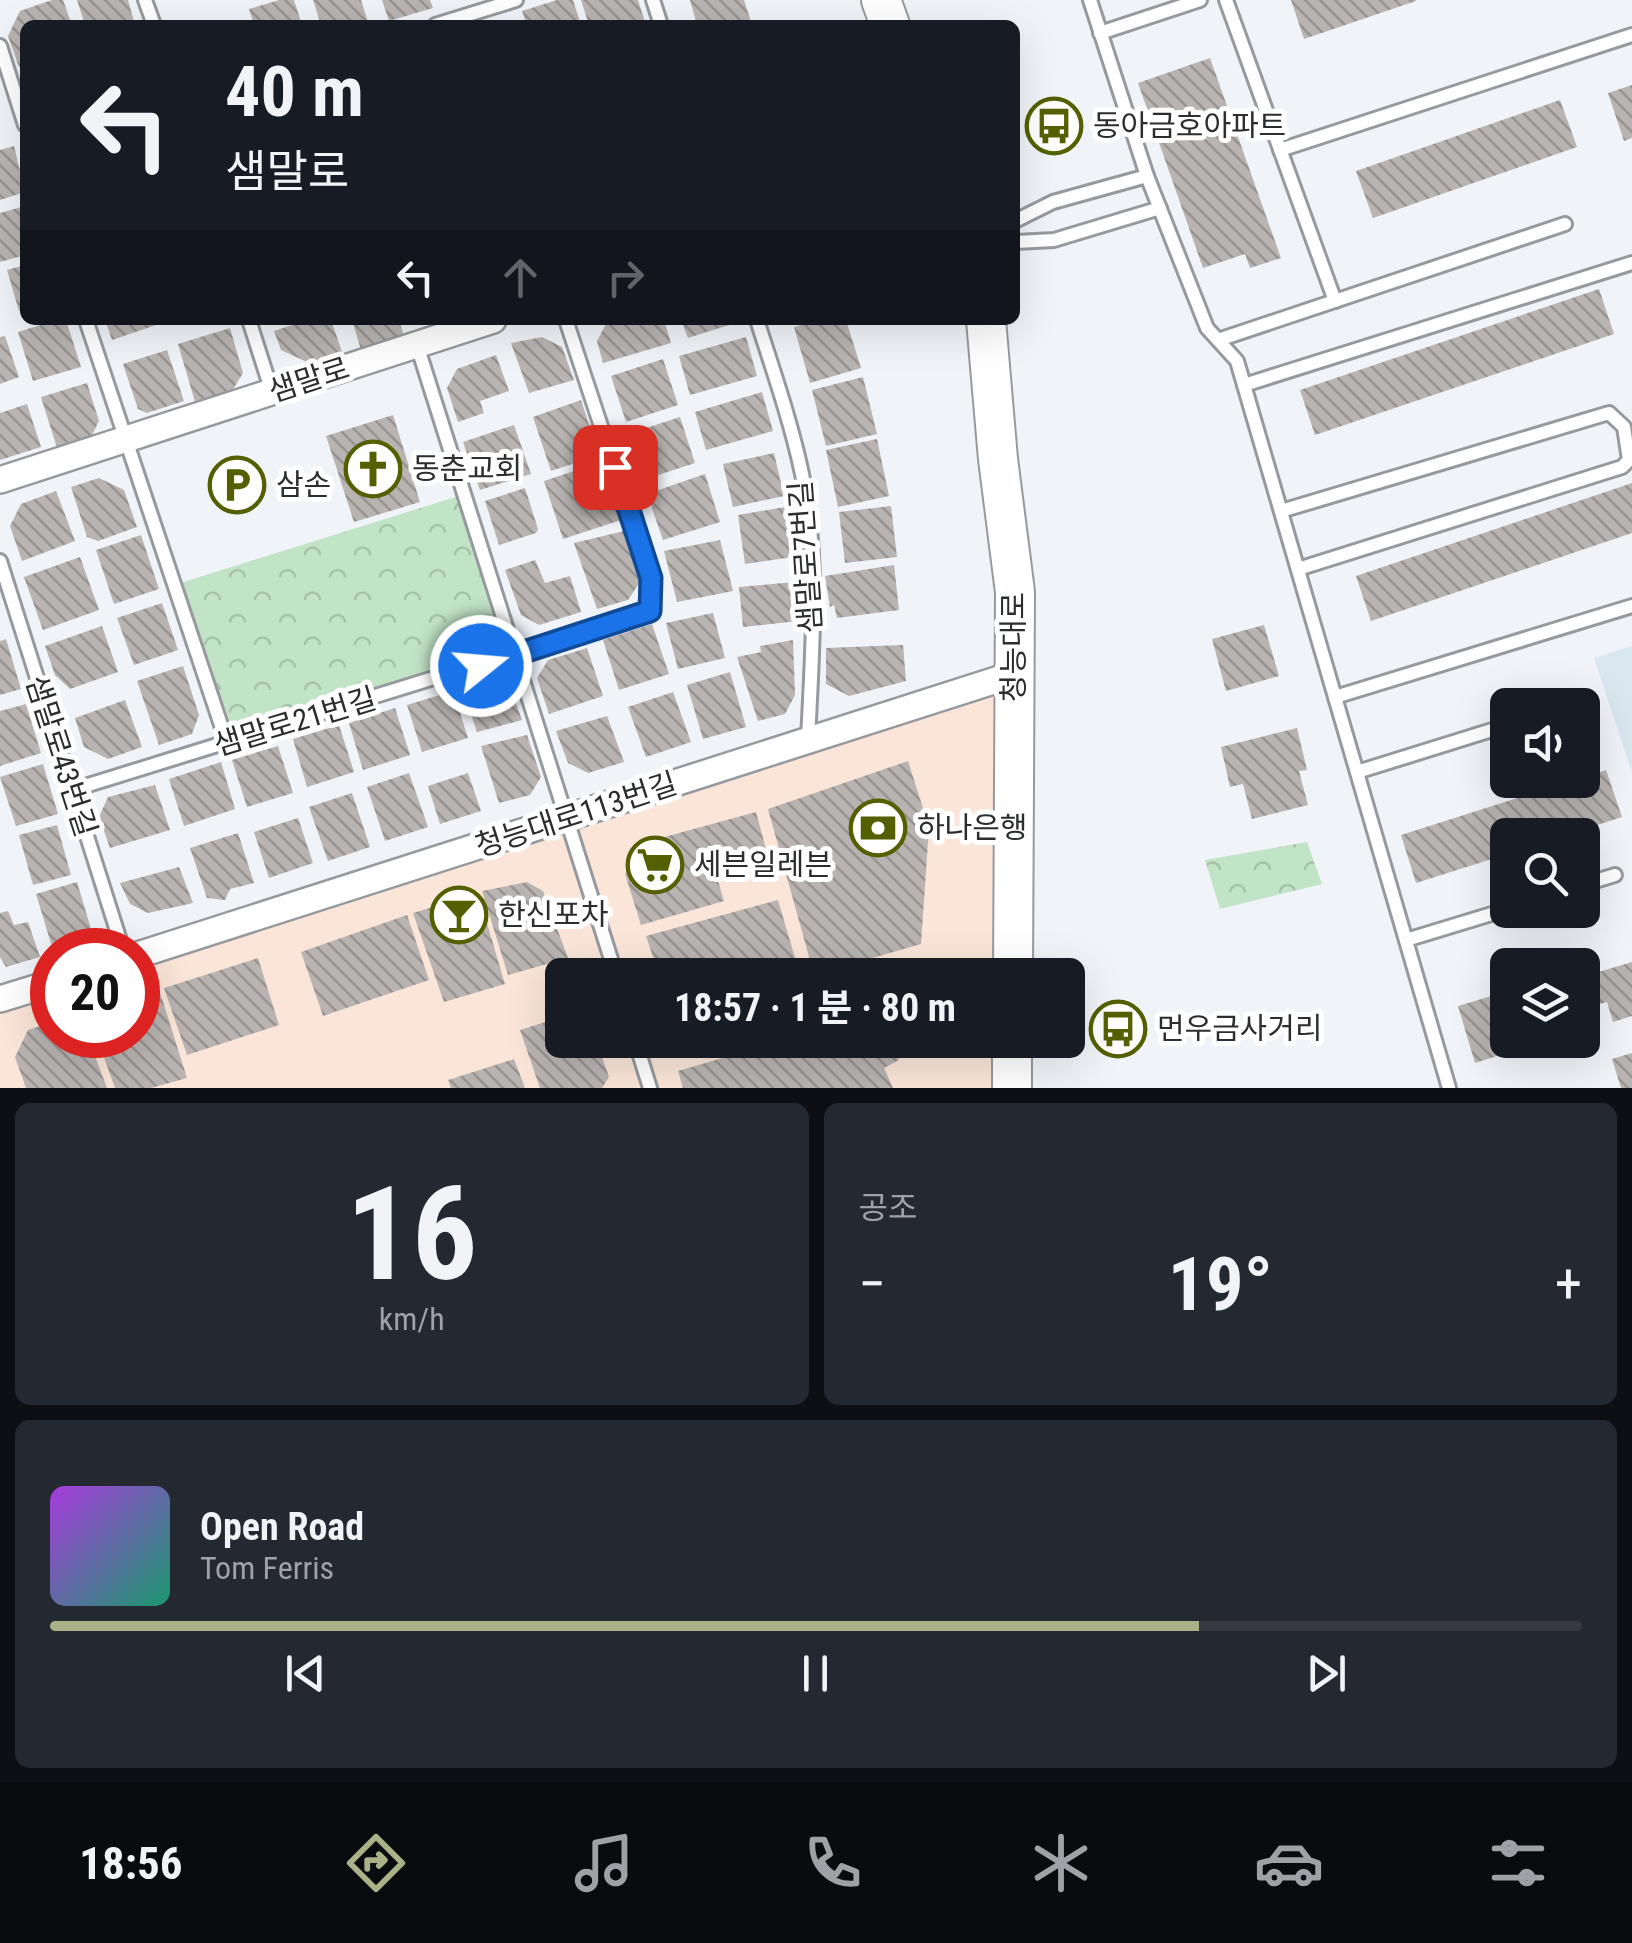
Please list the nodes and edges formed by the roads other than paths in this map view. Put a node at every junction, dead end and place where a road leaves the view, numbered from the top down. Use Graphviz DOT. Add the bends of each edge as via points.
graph roads {
  1 [pos="516,0"];
  2 [pos="1090,0"];
  3 [pos="1200,0"];
  4 [pos="1226,0"];
  5 [pos="451,20"];
  6 [pos="1100,33"];
  7 [pos="1632,35"];
  8 [pos="0,46"];
  9 [pos="20,109"];
  10 [pos="1280,150"];
  11 [pos="1147,176"];
  12 [pos="1160,208"];
  13 [pos="1020,218"];
  14 [pos="1565,224"];
  15 [pos="1020,242"];
  16 [pos="1632,263"];
  17 [pos="1335,301"];
  18 [pos="88,325"];
  19 [pos="251,325"];
  20 [pos="479,325"];
  21 [pos="568,325"];
  22 [pos="757,325"];
  23 [pos="986,325"];
  24 [pos="1218,340"];
  25 [pos="418,345"];
  26 [pos="1244,385"];
  27 [pos="272,392"];
  28 [pos="124,440"];
  29 [pos="0,480"];
  30 [pos="1281,511"];
  31 [pos="0,561"];
  32 [pos="1298,569"];
  33 [pos="1632,606"];
  34 [pos="517,655"];
  35 [pos="1015,674"];
  36 [pos="1335,698"];
  37 [pos="1490,731"];
  38 [pos="808,740"];
  39 [pos="227,743"];
  40 [pos="1357,772"];
  41 [pos="72,790"];
  42 [pos="568,818"];
  43 [pos="1615,876"];
  44 [pos="1600,881"];
  45 [pos="1490,914"];
  46 [pos="116,928"];
  47 [pos="1406,940"];
  48 [pos="160,948"];
  49 [pos="611,958"];
  50 [pos="1013,958"];
  51 [pos="30,990"];
  52 [pos="0,1000"];
  53 [pos="641,1058"];
  54 [pos="1012,1058"];
  55 [pos="650,1088"];
  56 [pos="1012,1088"];
  57 [pos="1449,1088"];
  1 -- 5 [label="lane"];
  2 -- 6 [label="lane"];
  3 -- 6 [label="lane"];
  4 -- 10 [label="lane"];
  6 -- 11 [label="lane"];
  7 -- 10 [label="lane"];
  8 -- 9 [label="lane"];
  10 -- 17 [label="lane"];
  11 -- 12 [label="lane"];
  11 -- 13 [label="lane" via="1053,202"];
  12 -- 15 [label="lane" via="1054,240"];
  12 -- 24 [label="lane" via="1207,328"];
  14 -- 17 [label="lane"];
  16 -- 26 [label="lane"];
  17 -- 24 [label="lane"];
  18 -- 28 [label="lane"];
  19 -- 27 [label="lane"];
  20 -- 25 [label="street, 샘말로"];
  21 -- 34 [label="lane, 샘말로21번길" via="651,578 650,611"];
  22 -- 38 [label="lane, 샘말로7번길" via="802,474 811,541"];
  23 -- 35 [label="main road, 청능대로" via="1016,592"];
  24 -- 26 [label="lane" via="1236,361"];
  25 -- 27 [label="street, 샘말로"];
  25 -- 34 [label="lane"];
  26 -- 30 [label="lane"];
  27 -- 28 [label="street, 샘말로"];
  28 -- 29 [label="street, 샘말로"];
  28 -- 39 [label="lane"];
  30 -- 32 [label="lane"];
  30 -- 32 [label="lane" via="1609,413 1624,427 1629,460 1622,467"];
  31 -- 41 [label="lane, 샘말로43번길"];
  32 -- 36 [label="lane"];
  33 -- 36 [label="lane"];
  34 -- 39 [label="lane, 샘말로21번길"];
  34 -- 42 [label="lane"];
  35 -- 38 [label="street, 청능대로113번길"];
  35 -- 50 [label="main road, 청능대로"];
  36 -- 40 [label="lane"];
  37 -- 40 [label="lane"];
  38 -- 42 [label="street, 청능대로113번길"];
  39 -- 41 [label="lane, 샘말로21번길"];
  40 -- 47 [label="lane"];
  41 -- 46 [label="lane, 샘말로43번길"];
  42 -- 48 [label="street, 청능대로113번길"];
  42 -- 49 [label="lane"];
  43 -- 44 [label="lane"];
  45 -- 47 [label="lane"];
  47 -- 57 [label="lane"];
  51 -- 52 [label="street"];
  53 -- 55 [label="lane"];
  54 -- 56 [label="main road"];
}
